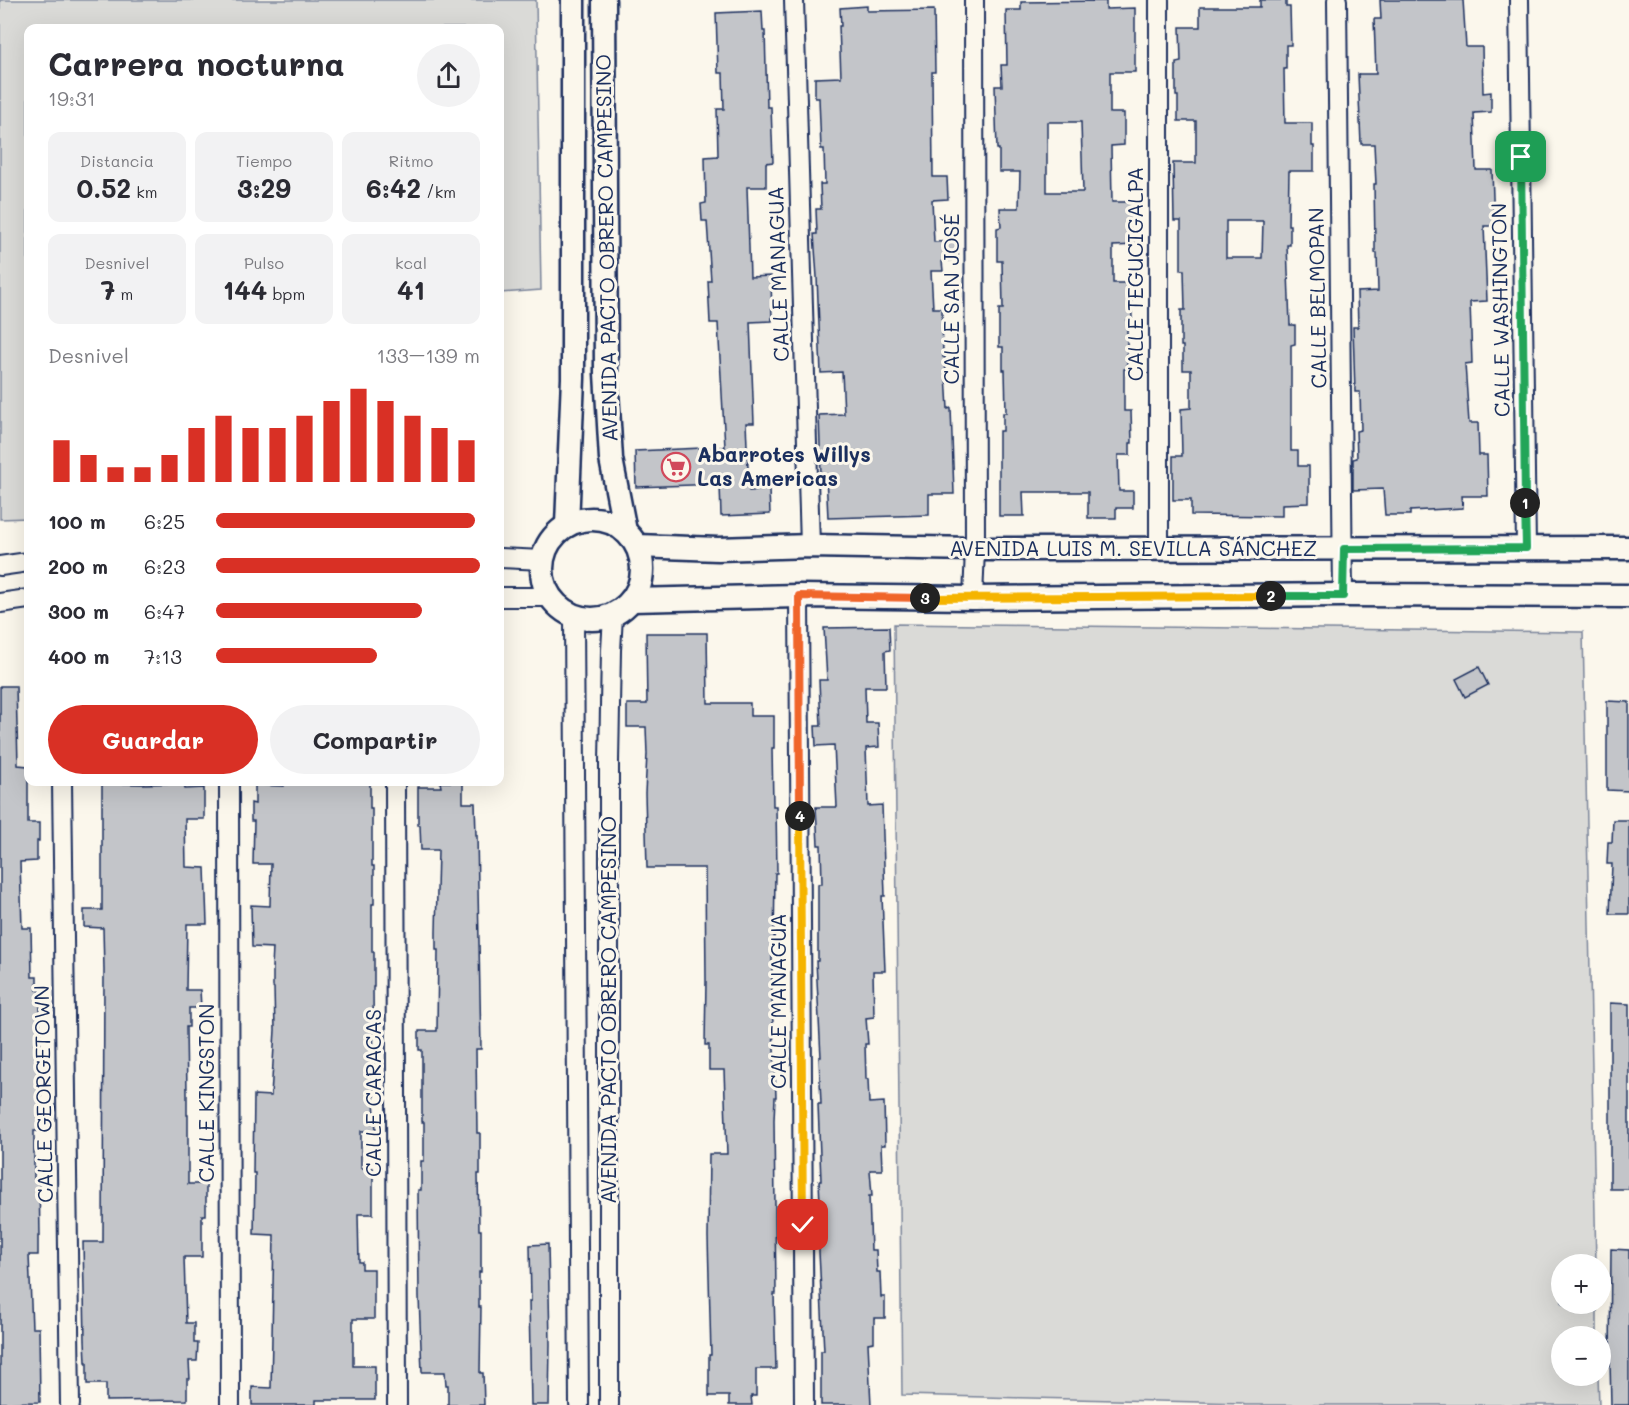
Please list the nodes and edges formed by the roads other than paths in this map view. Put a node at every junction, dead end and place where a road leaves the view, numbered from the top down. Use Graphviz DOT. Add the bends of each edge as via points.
graph roads {
  1 [pos="573,0"];
  2 [pos="603,0"];
  3 [pos="794,0"];
  4 [pos="974,0"];
  5 [pos="1159,0"];
  6 [pos="1337,0"];
  7 [pos="1519,0"];
  8 [pos="607,399"];
  9 [pos="572,401"];
  10 [pos="567,525"];
  11 [pos="631,539"];
  12 [pos="810,546"];
  13 [pos="1526,548"];
  14 [pos="1629,548"];
  15 [pos="975,549"];
  16 [pos="1159,549"];
  17 [pos="1344,549"];
  18 [pos="504,558"];
  19 [pos="542,560"];
  20 [pos="24,563"];
  21 [pos="0,566"];
  22 [pos="799,596"];
  23 [pos="1343,596"];
  24 [pos="1629,596"];
  25 [pos="504,597"];
  26 [pos="550,597"];
  27 [pos="973,598"];
  28 [pos="24,600"];
  29 [pos="632,600"];
  30 [pos="0,603"];
  31 [pos="613,616"];
  32 [pos="574,617"];
  33 [pos="62,786"];
  34 [pos="229,786"];
  35 [pos="395,786"];
  36 [pos="70,1405"];
  37 [pos="230,1405"];
  38 [pos="397,1405"];
  39 [pos="579,1405"];
  40 [pos="609,1405"];
  41 [pos="804,1405"];
  1 -- 9 [label="street, AVENIDA PACTO OBRERO CAMPESINO"];
  2 -- 8 [label="street, AVENIDA PACTO OBRERO CAMPESINO"];
  3 -- 12 [label="street, CALLE MANAGUA"];
  4 -- 15 [label="street, CALLE SAN JOSÉ"];
  5 -- 16 [label="street, CALLE TEGUCIGALPA"];
  6 -- 17 [label="street, CALLE BELMOPAN"];
  7 -- 13 [label="street, CALLE WASHINGTON"];
  8 -- 9 [label="street"];
  8 -- 11 [label="street, AVENIDA PACTO OBRERO CAMPESINO" via="611,459"];
  9 -- 10 [label="street, AVENIDA PACTO OBRERO CAMPESINO"];
  10 -- 11 [label="street" via="586,519 607,521"];
  10 -- 19 [label="street" via="551,539"];
  11 -- 12 [label="street, AVENIDA LUIS M. SEVILLA SÁNCHEZ" via="718,549"];
  11 -- 29 [label="street" via="642,564 641,583"];
  12 -- 15 [label="street, AVENIDA LUIS M. SEVILLA SÁNCHEZ"];
  13 -- 14 [label="street, AVENIDA LUIS M. SEVILLA SÁNCHEZ"];
  13 -- 17 [label="street, AVENIDA LUIS M. SEVILLA SÁNCHEZ"];
  15 -- 16 [label="street, AVENIDA LUIS M. SEVILLA SÁNCHEZ"];
  15 -- 27 [label="street, CALLE SAN JOSÉ"];
  16 -- 17 [label="street, AVENIDA LUIS M. SEVILLA SÁNCHEZ"];
  17 -- 23 [label="street, CALLE BELMOPAN"];
  18 -- 19 [label="street"];
  19 -- 26 [label="street" via="542,579"];
  20 -- 21 [label="street"];
  22 -- 27 [label="street"];
  22 -- 29 [label="street"];
  22 -- 41 [label="street, CALLE MANAGUA"];
  23 -- 24 [label="street"];
  23 -- 27 [label="street"];
  25 -- 26 [label="street"];
  26 -- 32 [label="street"];
  28 -- 30 [label="street"];
  29 -- 31 [label="street"];
  31 -- 32 [label="street" via="593,620"];
  31 -- 40 [label="street, AVENIDA PACTO OBRERO CAMPESINO" via="609,762"];
  32 -- 39 [label="street, AVENIDA PACTO OBRERO CAMPESINO"];
  33 -- 36 [label="street, CALLE GEORGETOWN"];
  34 -- 37 [label="street, CALLE KINGSTON"];
  35 -- 38 [label="street, CALLE CARACAS"];
}
